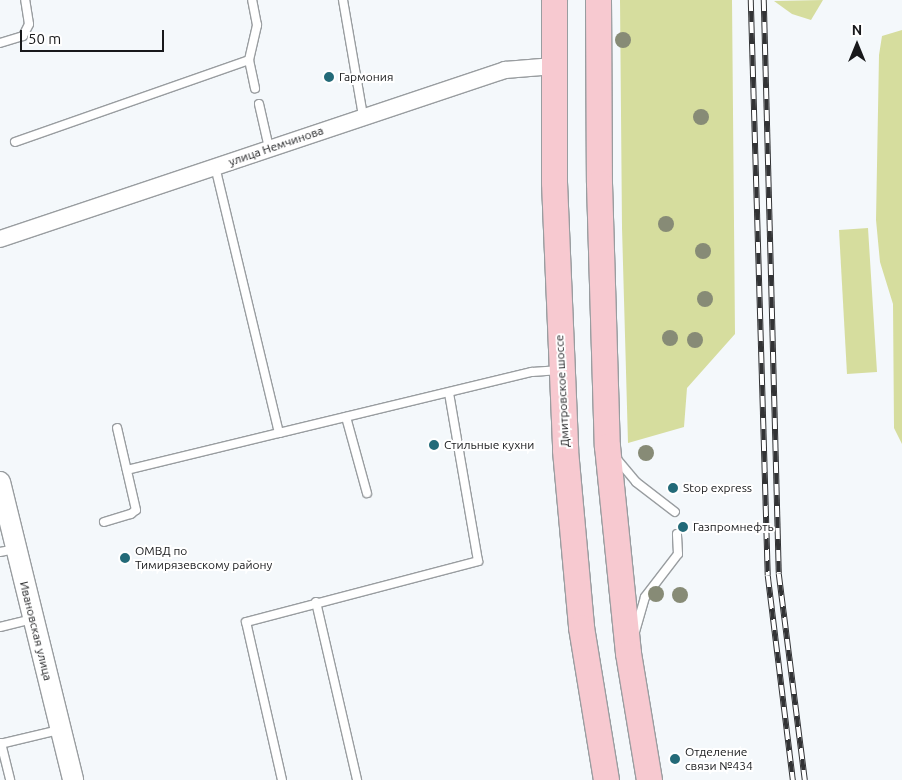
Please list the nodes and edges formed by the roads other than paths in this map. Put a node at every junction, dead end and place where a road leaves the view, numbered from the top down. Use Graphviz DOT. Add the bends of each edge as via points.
graph roads {
  1 [pos="25,0"];
  2 [pos="252,0"];
  3 [pos="343,0"];
  4 [pos="554,0"];
  5 [pos="598,0"];
  6 [pos="0,43"];
  7 [pos="249,60"];
  8 [pos="554,66"];
  9 [pos="255,88"];
  10 [pos="259,104"];
  11 [pos="363,116"];
  12 [pos="15,142"];
  13 [pos="269,148"];
  14 [pos="215,167"];
  15 [pos="0,239"];
  16 [pos="561,370"];
  17 [pos="449,393"];
  18 [pos="346,417"];
  19 [pos="117,428"];
  20 [pos="279,433"];
  21 [pos="607,446"];
  22 [pos="128,470"];
  23 [pos="0,482"];
  24 [pos="367,493"];
  25 [pos="675,512"];
  26 [pos="104,522"];
  27 [pos="5,523"];
  28 [pos="677,534"];
  29 [pos="8,550"];
  30 [pos="316,602"];
  31 [pos="33,619"];
  32 [pos="0,627"];
  33 [pos="628,653"];
  34 [pos="60,730"];
  35 [pos="1,743"];
  36 [pos="10,780"];
  37 [pos="73,780"];
  38 [pos="282,780"];
  39 [pos="357,780"];
  40 [pos="606,780"];
  41 [pos="649,780"];
  1 -- 6 [label="lane" via="29,24 23,36"];
  2 -- 7 [label="lane" via="257,25"];
  3 -- 11 [label="lane"];
  4 -- 8 [label="main road, Дмитровское шоссе"];
  5 -- 21 [label="main road" via="599,183"];
  7 -- 9 [label="lane"];
  7 -- 12 [label="lane"];
  8 -- 11 [label="street, улица Немчинова" via="505,70"];
  8 -- 16 [label="main road, Дмитровское шоссе"];
  10 -- 13 [label="lane"];
  11 -- 13 [label="street, улица Немчинова"];
  13 -- 14 [label="street, улица Немчинова"];
  14 -- 15 [label="street, улица Немчинова"];
  14 -- 20 [label="lane"];
  16 -- 17 [label="lane" via="532,372"];
  16 -- 40 [label="main road, Дмитровское шоссе" via="581,628"];
  17 -- 18 [label="lane"];
  17 -- 30 [label="lane" via="478,561"];
  18 -- 20 [label="lane"];
  18 -- 24 [label="lane"];
  19 -- 22 [label="lane"];
  20 -- 22 [label="lane"];
  21 -- 25 [label="lane" via="636,482"];
  21 -- 33 [label="main road"];
  22 -- 26 [label="lane" via="136,510"];
  23 -- 27 [label="street, Ивановская улица"];
  27 -- 29 [label="street, Ивановская улица"];
  28 -- 33 [label="lane" via="678,554 645,597"];
  29 -- 31 [label="street, Ивановская улица"];
  30 -- 38 [label="lane" via="246,622"];
  30 -- 39 [label="lane"];
  31 -- 32 [label="lane"];
  31 -- 34 [label="street, Ивановская улица"];
  33 -- 41 [label="main road"];
  34 -- 35 [label="lane"];
  34 -- 37 [label="street, Ивановская улица"];
  35 -- 36 [label="lane"];
}
